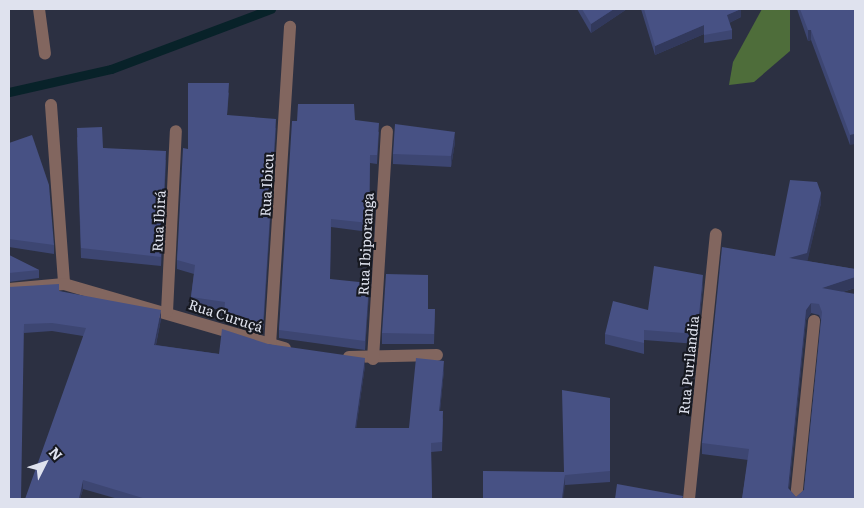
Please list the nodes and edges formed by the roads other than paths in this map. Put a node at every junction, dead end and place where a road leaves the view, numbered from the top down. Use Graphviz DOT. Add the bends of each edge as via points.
graph roads {
  1 [pos="39,9"];
  2 [pos="290,27"];
  3 [pos="45,54"];
  4 [pos="51,105"];
  5 [pos="176,131"];
  6 [pos="387,131"];
  7 [pos="716,234"];
  8 [pos="64,284"];
  9 [pos="9,288"];
  10 [pos="167,312"];
  11 [pos="814,321"];
  12 [pos="270,345"];
  13 [pos="302,351"];
  14 [pos="437,355"];
  15 [pos="337,356"];
  16 [pos="373,359"];
  17 [pos="688,499"];
  18 [pos="796,499"];
  1 -- 3 [label="street"];
  2 -- 12 [label="street, Rua Ibicu"];
  4 -- 8 [label="street"];
  5 -- 10 [label="street, Rua Ibirá"];
  6 -- 16 [label="street, Rua Ibiporanga"];
  7 -- 17 [label="street, Rua Purilandia"];
  8 -- 9 [label="street, Rua Curuçá"];
  8 -- 10 [label="street, Rua Curuçá"];
  10 -- 12 [label="street, Rua Curuçá"];
  11 -- 18 [label="street"];
  12 -- 13 [label="street, Rua Curuçá"];
  14 -- 16 [label="street"];
  15 -- 16 [label="street"];
}
